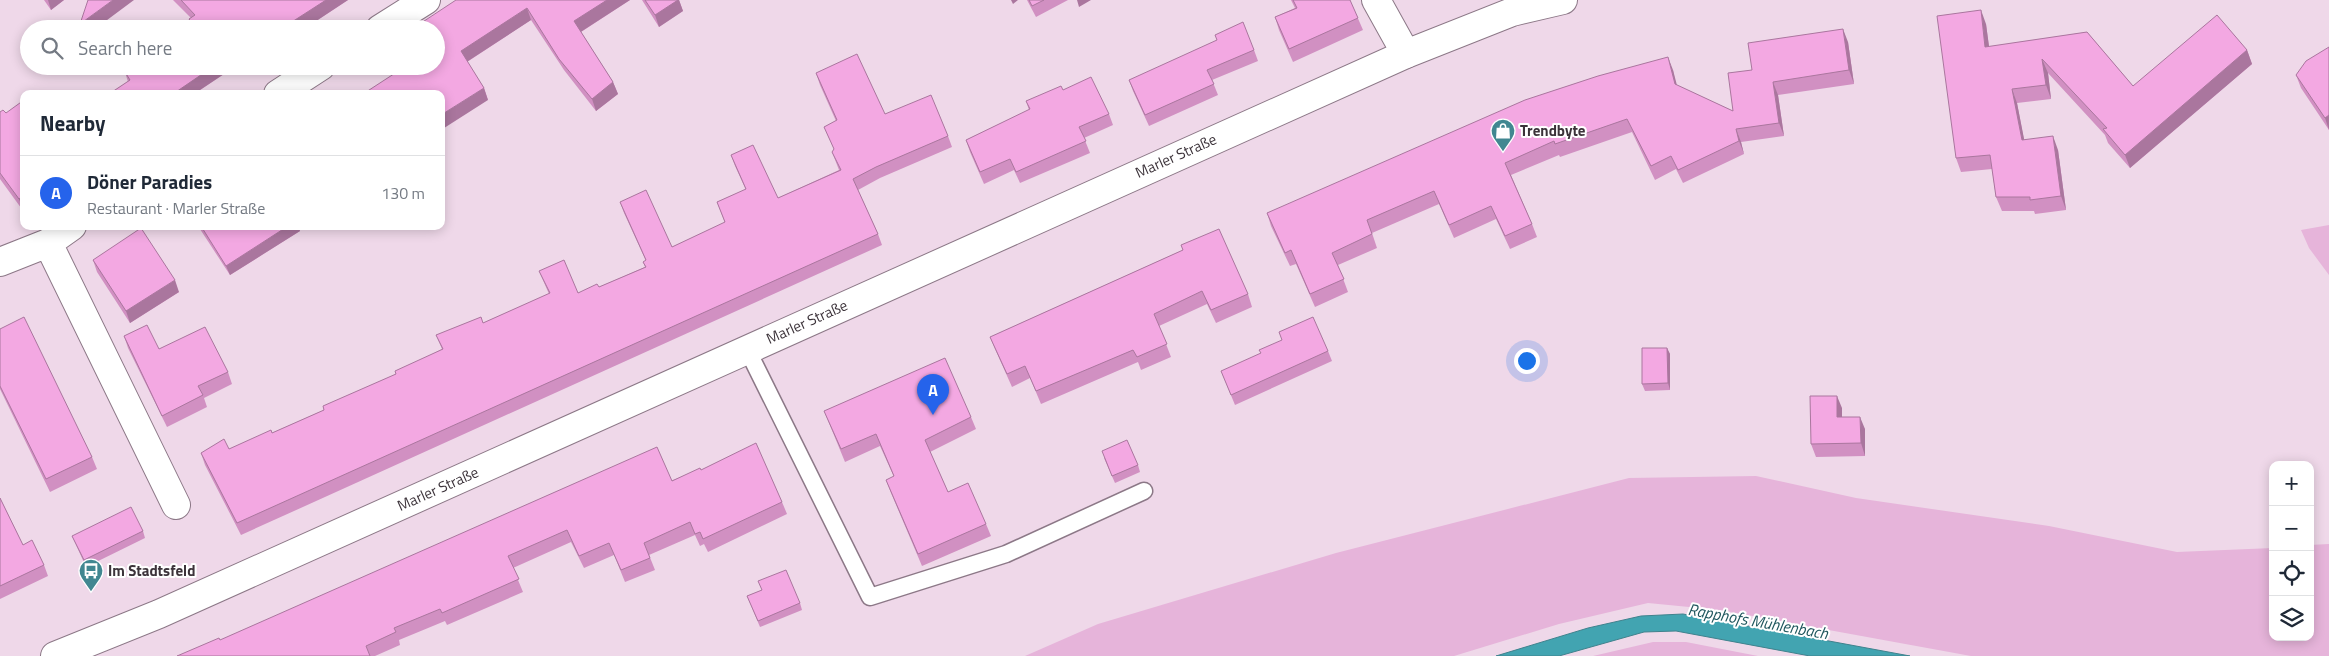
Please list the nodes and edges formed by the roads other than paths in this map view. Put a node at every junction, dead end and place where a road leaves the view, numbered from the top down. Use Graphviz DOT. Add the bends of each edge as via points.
graph roads {
  1 [pos="426,0"];
  2 [pos="1376,0"];
  3 [pos="1563,0"];
  4 [pos="394,20"];
  5 [pos="1406,54"];
  6 [pos="307,75"];
  7 [pos="284,90"];
  8 [pos="66,230"];
  9 [pos="48,243"];
  10 [pos="0,262"];
  11 [pos="747,349"];
  12 [pos="1144,491"];
  13 [pos="176,505"];
  14 [pos="55,656"];
  1 -- 4 [label="main road"];
  2 -- 5 [label="main road"];
  3 -- 5 [label="main road, Marler Straße" via="1512,12"];
  5 -- 11 [label="main road, Marler Straße"];
  6 -- 7 [label="main road"];
  8 -- 9 [label="main road"];
  9 -- 10 [label="main road"];
  9 -- 13 [label="main road"];
  11 -- 12 [label="lane" via="870,597 1006,554"];
  11 -- 14 [label="main road, Marler Straße" via="168,610"];
}
